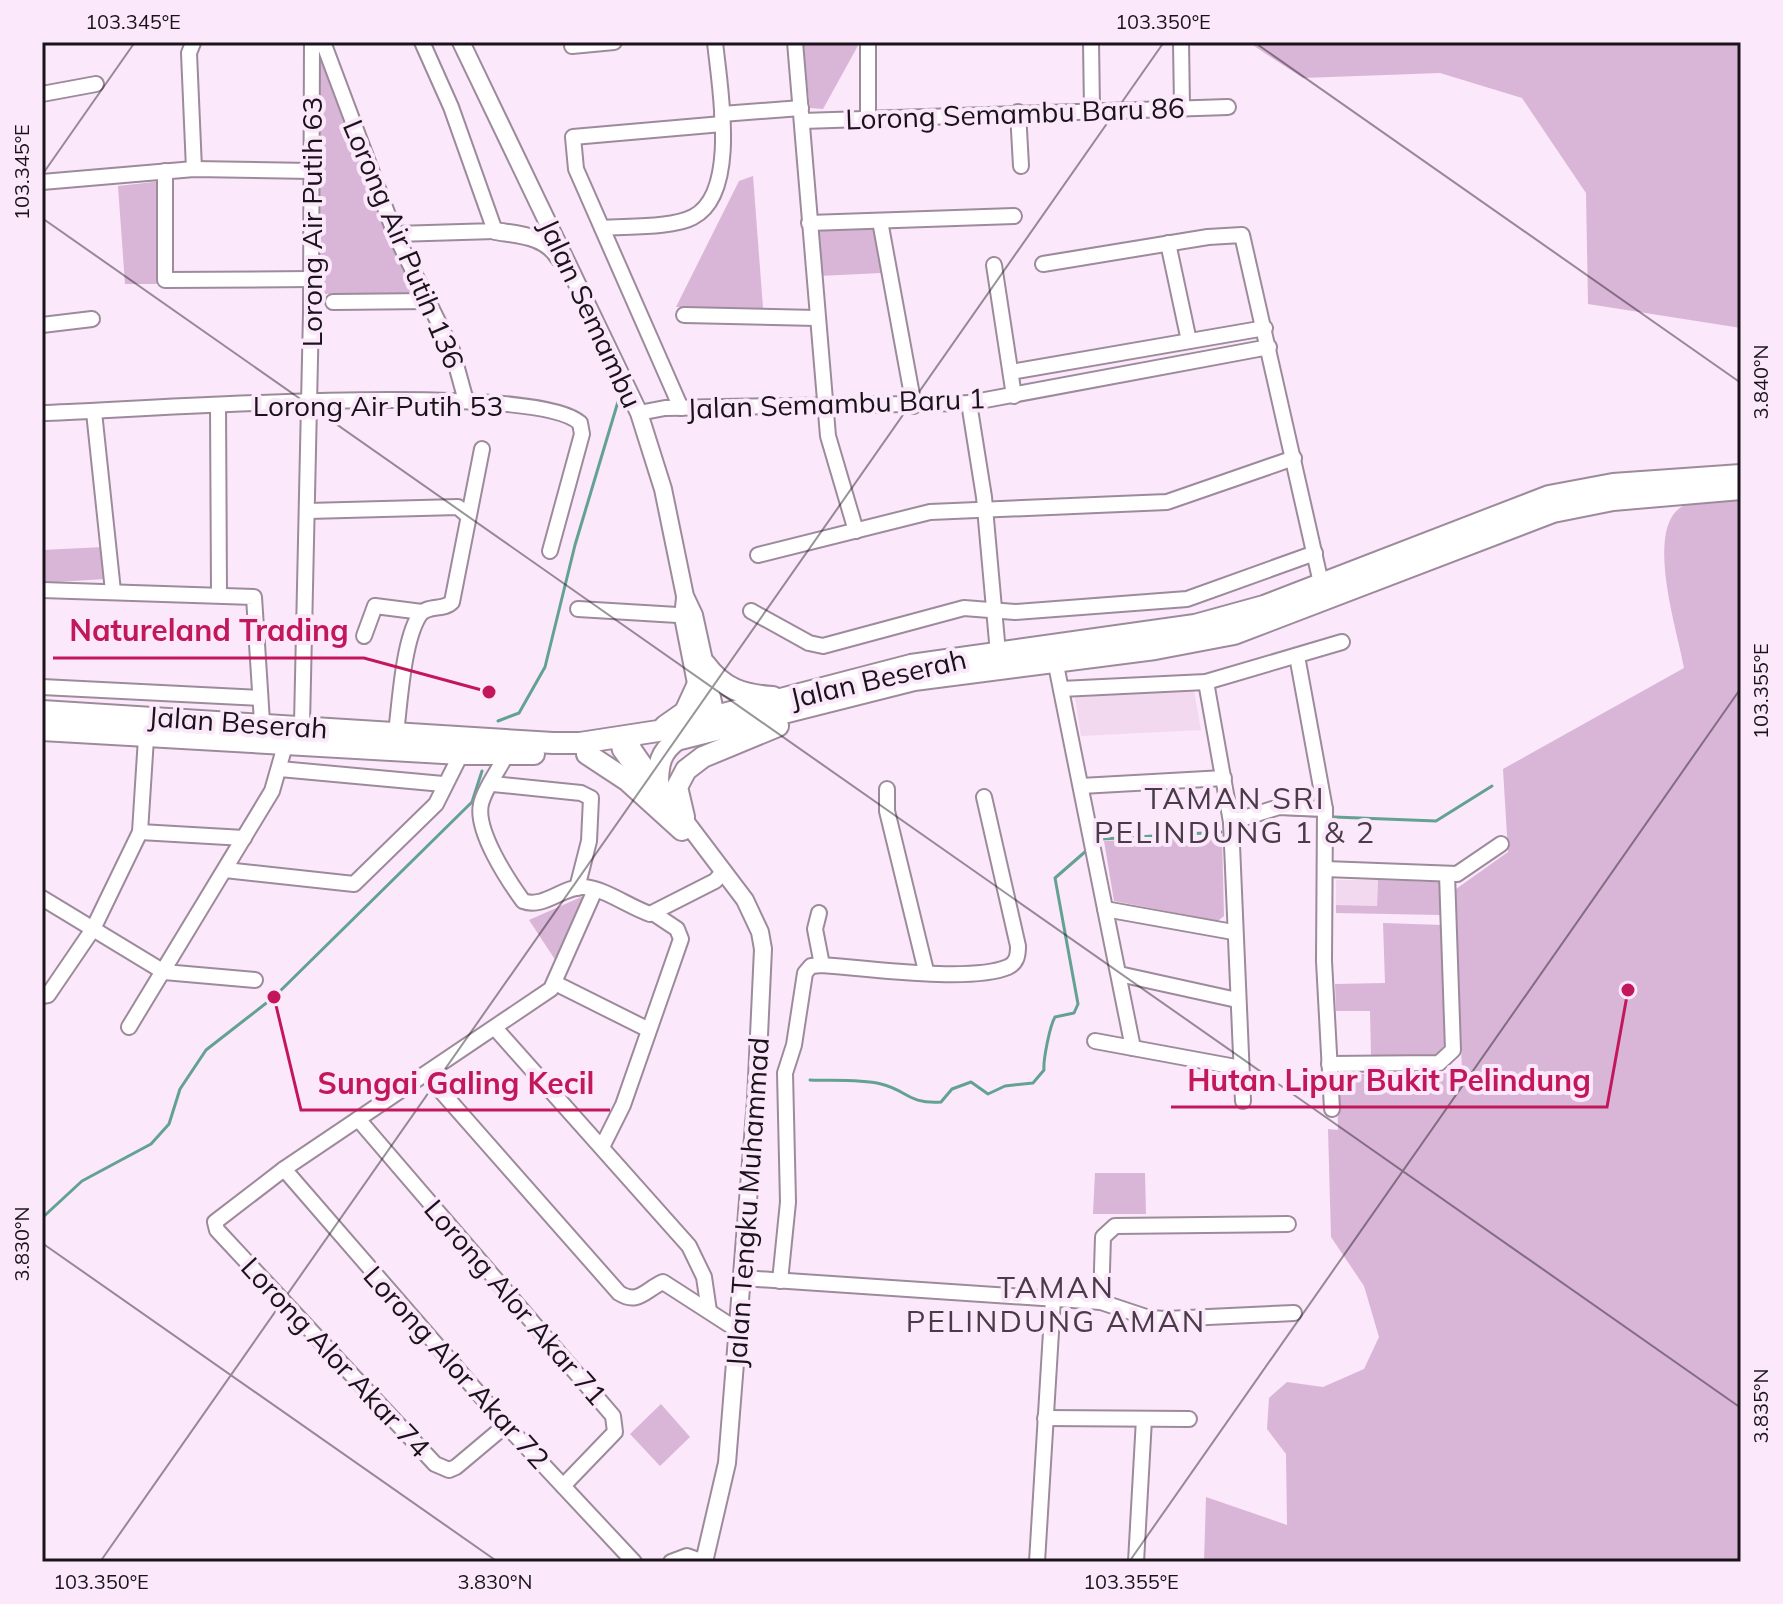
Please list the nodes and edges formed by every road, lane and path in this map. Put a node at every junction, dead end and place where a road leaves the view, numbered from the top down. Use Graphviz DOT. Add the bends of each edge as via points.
graph roads {
  1 [pos="312,42"];
  2 [pos="323,42"];
  3 [pos="422,42"];
  4 [pos="461,42"];
  5 [pos="614,42"];
  6 [pos="715,42"];
  7 [pos="795,42"];
  8 [pos="868,42"];
  9 [pos="1091,42"];
  10 [pos="1181,42"];
  11 [pos="193,43"];
  12 [pos="572,46"];
  13 [pos="96,84"];
  14 [pos="42,94"];
  15 [pos="1182,107"];
  16 [pos="1228,107"];
  17 [pos="1092,109"];
  18 [pos="1018,112"];
  19 [pos="802,114"];
  20 [pos="722,119"];
  21 [pos="868,119"];
  22 [pos="1021,166"];
  23 [pos="194,169"];
  24 [pos="165,171"];
  25 [pos="312,171"];
  26 [pos="42,182"];
  27 [pos="1014,216"];
  28 [pos="880,221"];
  29 [pos="809,223"];
  30 [pos="602,228"];
  31 [pos="495,231"];
  32 [pos="395,234"];
  33 [pos="1168,243"];
  34 [pos="1043,264"];
  35 [pos="994,265"];
  36 [pos="312,279"];
  37 [pos="429,301"];
  38 [pos="333,302"];
  39 [pos="590,307"];
  40 [pos="684,315"];
  41 [pos="817,318"];
  42 [pos="92,319"];
  43 [pos="42,325"];
  44 [pos="1265,328"];
  45 [pos="1189,341"];
  46 [pos="1269,347"];
  47 [pos="1011,372"];
  48 [pos="1014,396"];
  49 [pos="309,401"];
  50 [pos="466,401"];
  51 [pos="969,403"];
  52 [pos="218,405"];
  53 [pos="914,406"];
  54 [pos="681,408"];
  55 [pos="825,408"];
  56 [pos="94,412"];
  57 [pos="42,413"];
  58 [pos="639,413"];
  59 [pos="482,449"];
  60 [pos="1294,458"];
  61 [pos="1741,475"];
  62 [pos="1741,489"];
  63 [pos="984,509"];
  64 [pos="308,511"];
  65 [pos="467,515"];
  66 [pos="856,531"];
  67 [pos="550,551"];
  68 [pos="1315,553"];
  69 [pos="758,555"];
  70 [pos="1321,583"];
  71 [pos="42,590"];
  72 [pos="113,591"];
  73 [pos="219,593"];
  74 [pos="578,609"];
  75 [pos="994,609"];
  76 [pos="751,611"];
  77 [pos="422,612"];
  78 [pos="689,616"];
  79 [pos="364,636"];
  80 [pos="1342,642"];
  81 [pos="998,653"];
  82 [pos="1297,656"];
  83 [pos="1055,660"];
  84 [pos="705,664"];
  85 [pos="914,680"];
  86 [pos="1206,682"];
  87 [pos="697,686"];
  88 [pos="42,687"];
  89 [pos="1061,689"];
  90 [pos="260,698"];
  91 [pos="787,698"];
  92 [pos="42,711"];
  93 [pos="262,722"];
  94 [pos="302,724"];
  95 [pos="711,725"];
  96 [pos="42,730"];
  97 [pos="658,731"];
  98 [pos="396,733"];
  99 [pos="146,738"];
  100 [pos="678,739"];
  101 [pos="286,742"];
  102 [pos="625,743"];
  103 [pos="507,753"];
  104 [pos="461,754"];
  105 [pos="587,754"];
  106 [pos="280,769"];
  107 [pos="1224,778"];
  108 [pos="443,784"];
  109 [pos="493,784"];
  110 [pos="658,785"];
  111 [pos="1081,786"];
  112 [pos="887,789"];
  113 [pos="984,797"];
  114 [pos="1325,809"];
  115 [pos="1231,822"];
  116 [pos="683,824"];
  117 [pos="140,832"];
  118 [pos="244,838"];
  119 [pos="1501,844"];
  120 [pos="1325,869"];
  121 [pos="225,870"];
  122 [pos="724,871"];
  123 [pos="1447,874"];
  124 [pos="577,888"];
  125 [pos="595,890"];
  126 [pos="42,898"];
  127 [pos="1105,909"];
  128 [pos="653,913"];
  129 [pos="819,913"];
  130 [pos="93,929"];
  131 [pos="1233,932"];
  132 [pos="822,965"];
  133 [pos="926,971"];
  134 [pos="164,972"];
  135 [pos="1119,974"];
  136 [pos="255,980"];
  137 [pos="555,983"];
  138 [pos="42,996"];
  139 [pos="1237,1000"];
  140 [pos="129,1027"];
  141 [pos="495,1028"];
  142 [pos="647,1029"];
  143 [pos="1095,1041"];
  144 [pos="1133,1048"];
  145 [pos="1329,1064"];
  146 [pos="1241,1068"];
  147 [pos="426,1074"];
  148 [pos="1243,1101"];
  149 [pos="1332,1109"];
  150 [pos="358,1119"];
  151 [pos="602,1147"];
  152 [pos="284,1169"];
  153 [pos="1288,1224"];
  154 [pos="742,1278"];
  155 [pos="780,1281"];
  156 [pos="1053,1299"];
  157 [pos="1101,1302"];
  158 [pos="709,1311"];
  159 [pos="1294,1313"];
  160 [pos="739,1331"];
  161 [pos="1045,1418"];
  162 [pos="1144,1419"];
  163 [pos="1189,1419"];
  164 [pos="506,1425"];
  165 [pos="563,1486"];
  166 [pos="634,1562"];
  167 [pos="671,1562"];
  168 [pos="704,1562"];
  169 [pos="1037,1562"];
  170 [pos="1136,1562"];
  1 -- 25 [label="street, Lorong Air Putih 63"];
  2 -- 32 [label="street, Lorong Air Putih 136"];
  3 -- 31 [label="street"];
  4 -- 39 [label="main road, Jalan Semambu"];
  5 -- 12 [label="street"];
  6 -- 20 [label="street"];
  7 -- 19 [label="street"];
  8 -- 21 [label="street"];
  9 -- 17 [label="street"];
  10 -- 15 [label="street"];
  11 -- 23 [label="street" via="189,53"];
  13 -- 14 [label="street"];
  15 -- 16 [label="street, Lorong Semambu Baru 86"];
  15 -- 17 [label="street, Lorong Semambu Baru 86"];
  17 -- 18 [label="street, Lorong Semambu Baru 86"];
  18 -- 21 [label="street, Lorong Semambu Baru 86"];
  18 -- 22 [label="street"];
  19 -- 20 [label="street, Lorong Semambu Baru 86"];
  19 -- 21 [label="street, Lorong Semambu Baru 86"];
  19 -- 29 [label="street"];
  20 -- 30 [label="street" via="718,179 698,215"];
  20 -- 30 [label="street, Lorong Semambu Baru 86" via="573,137 576,169"];
  23 -- 24 [label="street"];
  23 -- 25 [label="street"];
  24 -- 26 [label="street"];
  24 -- 36 [label="street" via="165,280"];
  25 -- 36 [label="street, Lorong Air Putih 63"];
  27 -- 28 [label="street"];
  28 -- 29 [label="street"];
  28 -- 53 [label="street"];
  29 -- 41 [label="street"];
  30 -- 54 [label="street"];
  31 -- 32 [label="street"];
  31 -- 39 [label="main road" via="546,244"];
  32 -- 37 [label="street, Lorong Air Putih 136"];
  33 -- 34 [label="street"];
  33 -- 44 [label="street" via="1242,235"];
  33 -- 45 [label="street"];
  35 -- 47 [label="street"];
  36 -- 49 [label="street, Lorong Air Putih 63"];
  37 -- 38 [label="street"];
  37 -- 50 [label="street, Lorong Air Putih 136" via="452,350"];
  39 -- 58 [label="main road, Jalan Semambu"];
  40 -- 41 [label="street"];
  41 -- 55 [label="street"];
  42 -- 43 [label="street"];
  44 -- 45 [label="street"];
  44 -- 46 [label="street"];
  45 -- 47 [label="street"];
  46 -- 48 [label="street, Jalan Semambu Baru 1"];
  46 -- 60 [label="street"];
  47 -- 48 [label="street"];
  48 -- 51 [label="street, Jalan Semambu Baru 1"];
  49 -- 50 [label="street, Lorong Air Putih 53"];
  49 -- 52 [label="street, Lorong Air Putih 53"];
  49 -- 64 [label="street, Lorong Air Putih 63"];
  50 -- 67 [label="street, Lorong Air Putih 53" via="572,417 580,423 582,434"];
  51 -- 53 [label="street, Jalan Semambu Baru 1"];
  51 -- 63 [label="street"];
  52 -- 56 [label="street, Lorong Air Putih 53"];
  52 -- 73 [label="street"];
  53 -- 55 [label="street, Jalan Semambu Baru 1"];
  54 -- 55 [label="street, Jalan Semambu Baru 1"];
  54 -- 58 [label="street, Jalan Semambu Baru 1"];
  55 -- 66 [label="street"];
  56 -- 57 [label="street, Lorong Air Putih 53"];
  56 -- 72 [label="street"];
  58 -- 78 [label="main road, Jalan Semambu" via="663,489"];
  59 -- 65 [label="street"];
  60 -- 63 [label="street" via="1167,502"];
  60 -- 68 [label="street"];
  61 -- 70 [label="highway, Jalan Beserah" via="1613,484 1549,496"];
  62 -- 83 [label="highway, Jalan Beserah" via="1613,500 1553,512 1234,634"];
  63 -- 66 [label="street" via="916,515"];
  63 -- 75 [label="street"];
  64 -- 65 [label="street" via="458,507"];
  64 -- 94 [label="street, Lorong Air Putih 63"];
  65 -- 77 [label="street" via="451,605"];
  66 -- 69 [label="street"];
  68 -- 70 [label="street"];
  68 -- 75 [label="street" via="1187,599 1015,612"];
  70 -- 81 [label="highway, Jalan Beserah" via="1228,618"];
  71 -- 72 [label="street"];
  72 -- 73 [label="street"];
  73 -- 90 [label="street" via="257,598"];
  74 -- 78 [label="street"];
  75 -- 76 [label="street" via="964,608 816,646"];
  75 -- 81 [label="street"];
  77 -- 79 [label="street" via="375,606"];
  77 -- 98 [label="street" via="403,673"];
  78 -- 84 [label="main road, Jalan Semambu"];
  78 -- 87 [label="main road, Jalan Semambu"];
  80 -- 82 [label="street"];
  81 -- 91 [label="highway, Jalan Beserah" via="911,665"];
  82 -- 86 [label="street"];
  82 -- 114 [label="street"];
  83 -- 85 [label="highway, Jalan Beserah"];
  83 -- 89 [label="street"];
  84 -- 91 [label="highway" via="734,690"];
  84 -- 95 [label="main road, Jalan Semambu"];
  85 -- 95 [label="highway, Jalan Beserah"];
  85 -- 116 [label="highway" via="792,720 703,757 686,770 677,787"];
  86 -- 89 [label="street"];
  86 -- 107 [label="street"];
  87 -- 95 [label="main road, Jalan Semambu"];
  87 -- 97 [label="highway" via="681,717"];
  88 -- 90 [label="street"];
  89 -- 111 [label="street"];
  90 -- 93 [label="street"];
  91 -- 95 [label="highway, Jalan Beserah"];
  92 -- 93 [label="highway, Jalan Beserah"];
  93 -- 94 [label="highway, Jalan Beserah"];
  94 -- 98 [label="highway, Jalan Beserah"];
  95 -- 97 [label="highway, Jalan Beserah"];
  95 -- 100 [label="highway, Jalan Beserah"];
  96 -- 99 [label="highway, Jalan Beserah"];
  97 -- 102 [label="highway, Jalan Beserah"];
  98 -- 102 [label="highway, Jalan Beserah"];
  99 -- 101 [label="highway, Jalan Beserah"];
  99 -- 117 [label="street"];
  100 -- 102 [label="highway, Jalan Beserah"];
  100 -- 110 [label="highway" via="659,760"];
  101 -- 104 [label="highway, Jalan Beserah"];
  101 -- 106 [label="street"];
  102 -- 105 [label="highway, Jalan Beserah"];
  102 -- 110 [label="main road, Jalan Tengku Muhammad"];
  102 -- 116 [label="main road, Jalan Tengku Muhammad"];
  103 -- 104 [label="highway, Jalan Beserah"];
  103 -- 105 [label="highway, Jalan Beserah"];
  103 -- 109 [label="street"];
  104 -- 108 [label="street"];
  105 -- 116 [label="highway"];
  106 -- 108 [label="street"];
  106 -- 118 [label="street"];
  107 -- 111 [label="street"];
  107 -- 115 [label="street"];
  108 -- 121 [label="street" via="436,804 354,884"];
  109 -- 124 [label="street" via="481,804 480,823 520,897 534,903"];
  109 -- 124 [label="street" via="591,798 589,841"];
  110 -- 116 [label="main road, Jalan Tengku Muhammad"];
  111 -- 127 [label="street"];
  112 -- 133 [label="street" via="887,811"];
  113 -- 133 [label="street" via="1018,955 1010,966 986,972"];
  114 -- 115 [label="street" via="1279,807"];
  114 -- 120 [label="street"];
  115 -- 131 [label="street"];
  116 -- 122 [label="main road, Jalan Tengku Muhammad"];
  117 -- 118 [label="street"];
  117 -- 130 [label="street"];
  118 -- 121 [label="street"];
  119 -- 123 [label="street" via="1457,874"];
  120 -- 123 [label="street"];
  120 -- 145 [label="street"];
  121 -- 134 [label="street"];
  122 -- 128 [label="street" via="715,881"];
  122 -- 154 [label="main road, Jalan Tengku Muhammad" via="754,916 763,949"];
  123 -- 145 [label="street" via="1453,1050 1439,1063"];
  124 -- 125 [label="street"];
  125 -- 128 [label="street"];
  125 -- 137 [label="street"];
  126 -- 130 [label="street"];
  127 -- 131 [label="street"];
  127 -- 135 [label="street"];
  128 -- 142 [label="street" via="677,929 681,939"];
  129 -- 132 [label="street" via="815,929"];
  130 -- 134 [label="street"];
  130 -- 138 [label="street" via="48,995"];
  131 -- 139 [label="street"];
  132 -- 133 [label="street"];
  132 -- 155 [label="street" via="805,973 785,1073 788,1202"];
  134 -- 136 [label="street"];
  134 -- 140 [label="street"];
  135 -- 139 [label="street"];
  135 -- 144 [label="street"];
  137 -- 141 [label="street"];
  137 -- 142 [label="street"];
  139 -- 146 [label="street"];
  141 -- 147 [label="street"];
  141 -- 151 [label="street"];
  142 -- 151 [label="street" via="623,1105"];
  143 -- 144 [label="street"];
  144 -- 146 [label="street"];
  145 -- 149 [label="street"];
  146 -- 148 [label="street"];
  147 -- 150 [label="street"];
  147 -- 158 [label="street" via="619,1293 632,1300 663,1282"];
  150 -- 152 [label="street"];
  150 -- 165 [label="street, Lorong Alor Akar 71" via="613,1416 615,1432"];
  151 -- 158 [label="street" via="697,1258"];
  152 -- 164 [label="street, Lorong Alor Akar 72"];
  152 -- 164 [label="street, Lorong Alor Akar 74" via="217,1219 217,1230 435,1464 456,1467"];
  153 -- 157 [label="street" via="1115,1226 1103,1237"];
  154 -- 155 [label="street"];
  154 -- 160 [label="main road, Jalan Tengku Muhammad"];
  155 -- 156 [label="street"];
  156 -- 157 [label="street"];
  156 -- 161 [label="street"];
  157 -- 159 [label="street" via="1158,1319"];
  158 -- 160 [label="street"];
  160 -- 168 [label="main road, Jalan Tengku Muhammad" via="727,1463"];
  161 -- 162 [label="street"];
  161 -- 169 [label="street"];
  162 -- 163 [label="street"];
  162 -- 170 [label="street"];
  164 -- 165 [label="street, Lorong Alor Akar 72"];
  165 -- 166 [label="street, Lorong Alor Akar 72"];
  167 -- 168 [label="street" via="687,1556"];
}
